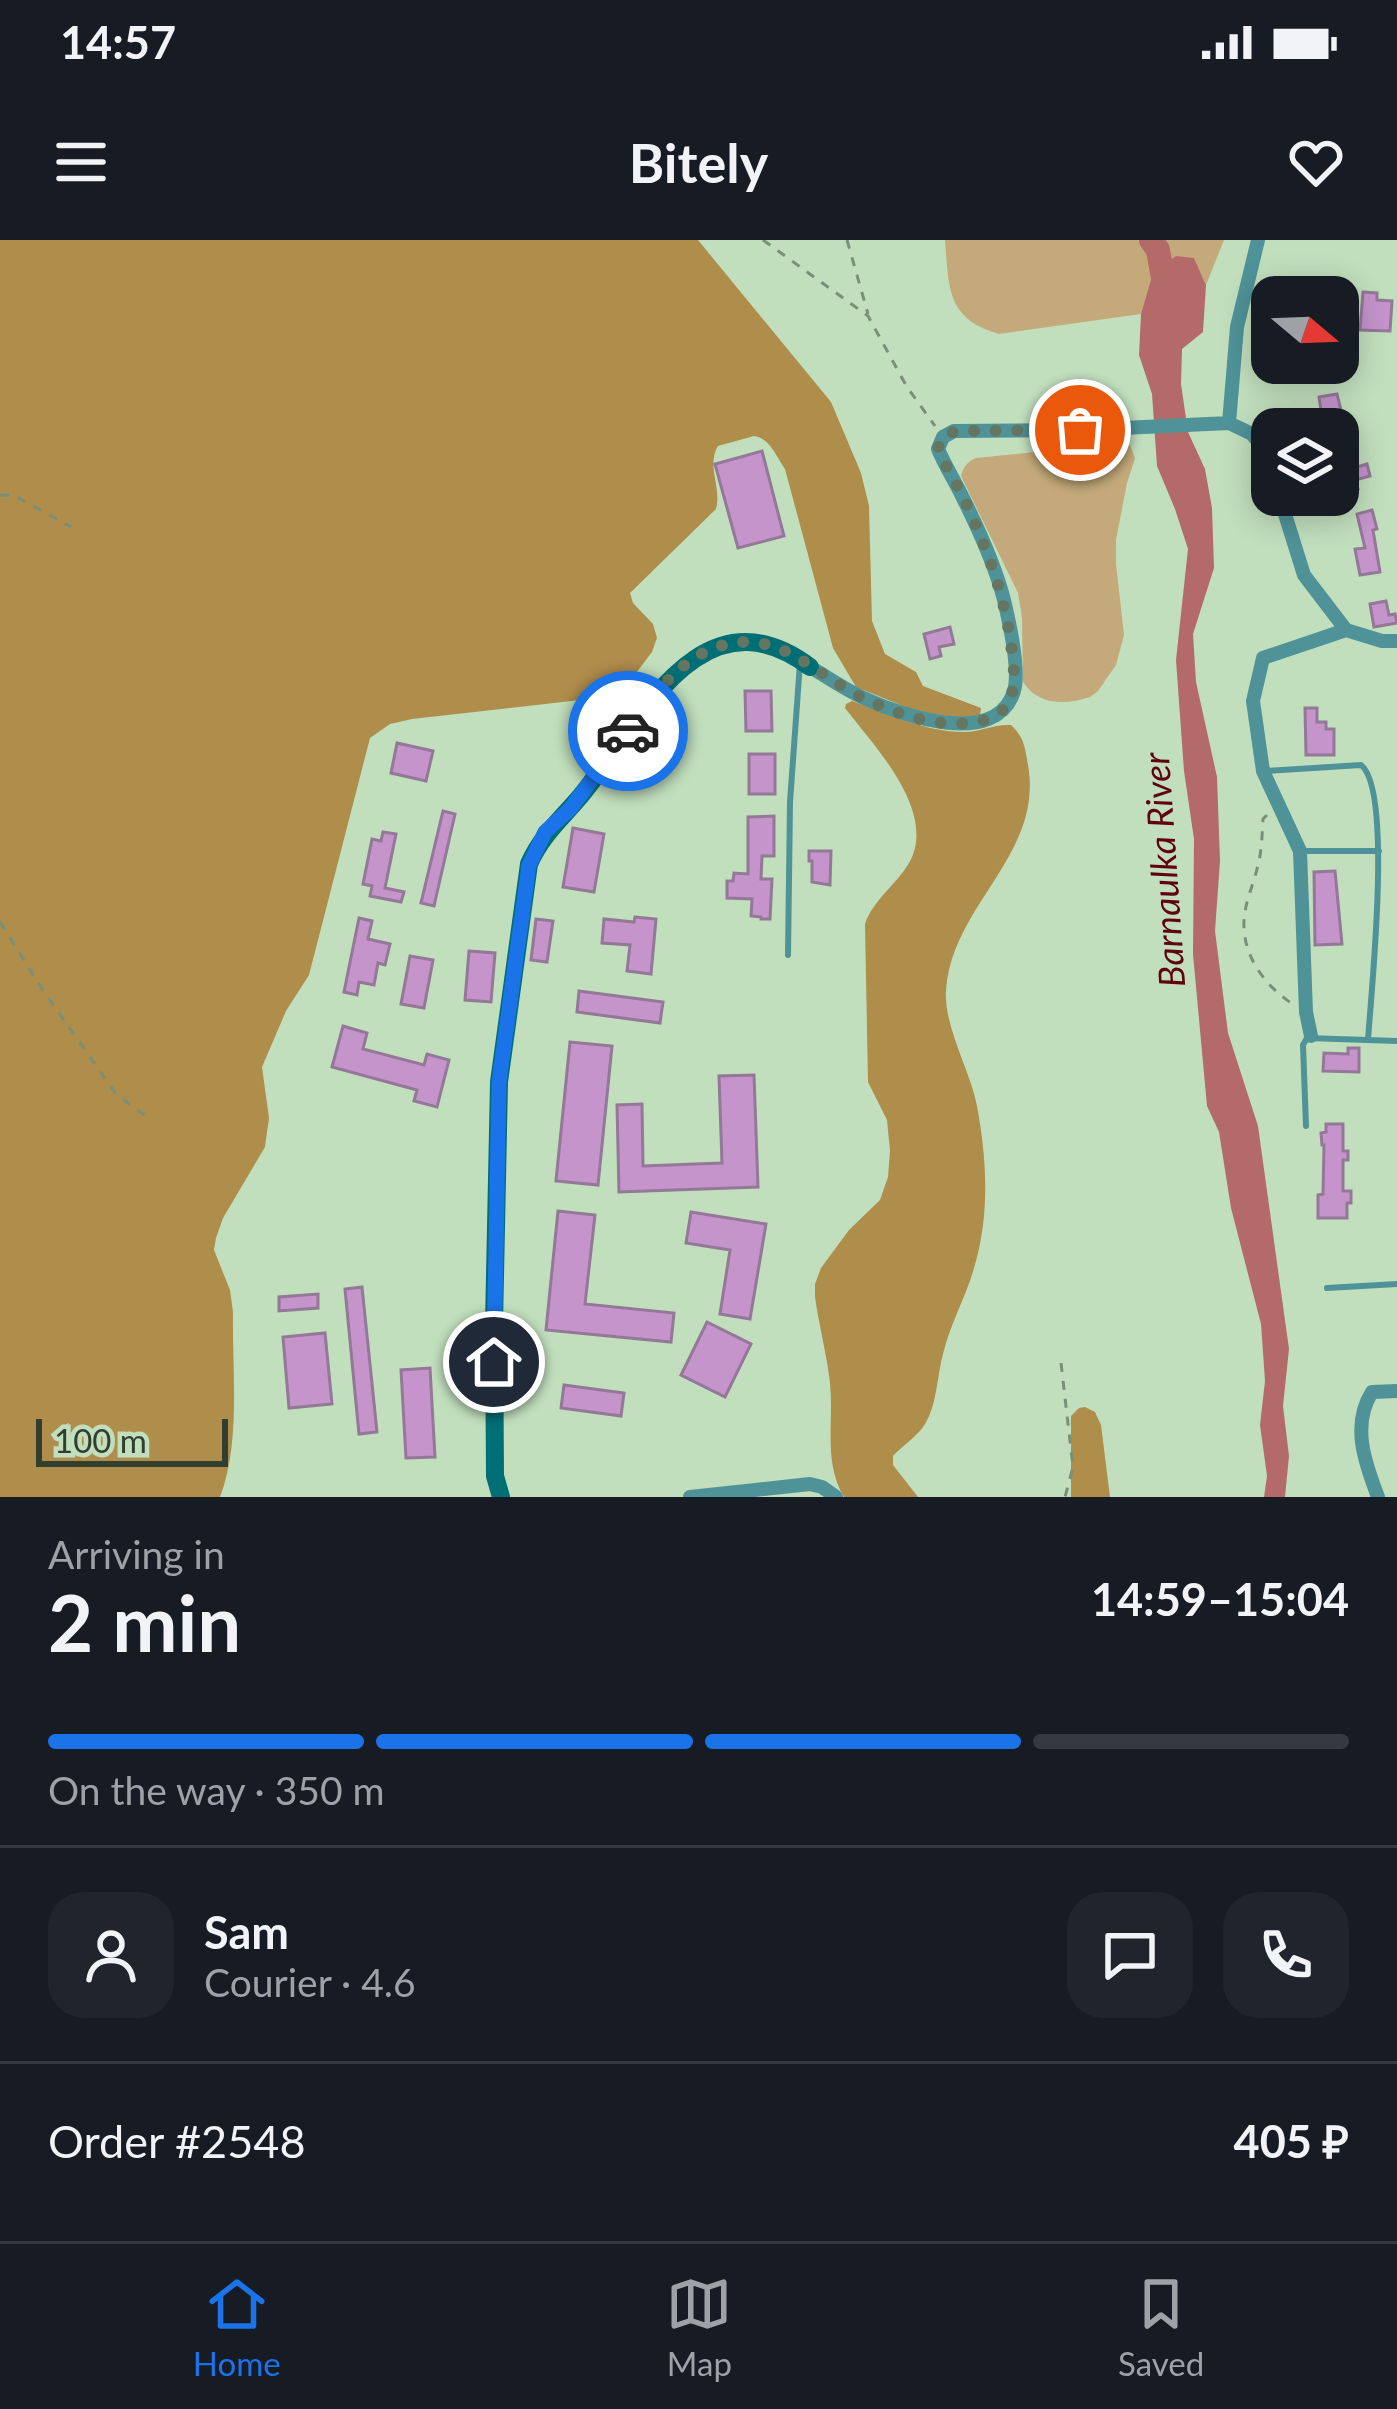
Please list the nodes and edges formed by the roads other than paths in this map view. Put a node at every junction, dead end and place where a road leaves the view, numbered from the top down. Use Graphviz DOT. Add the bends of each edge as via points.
graph roads {
  1 [pos="1258,240"];
  2 [pos="1229,423"];
  3 [pos="1251,434"];
  4 [pos="1286,516"];
  5 [pos="1346,630"];
  6 [pos="1397,641"];
  7 [pos="805,664"];
  8 [pos="1263,771"];
  9 [pos="1300,851"];
  10 [pos="1379,851"];
  11 [pos="788,956"];
  12 [pos="1311,1036"];
  13 [pos="1369,1040"];
  14 [pos="1397,1041"];
  15 [pos="1306,1126"];
  16 [pos="1397,1284"];
  17 [pos="1327,1288"];
  18 [pos="1397,1391"];
  19 [pos="501,1497"];
  20 [pos="690,1497"];
  21 [pos="836,1497"];
  22 [pos="1378,1497"];
  1 -- 2 [label="street" via="1237,327"];
  2 -- 3 [label="street"];
  2 -- 7 [label="street" via="943,437 938,448 1004,600 1016,678 1005,708 989,719 970,724 896,712"];
  4 -- 5 [label="street" via="1304,575"];
  5 -- 6 [label="street"];
  5 -- 8 [label="street" via="1263,658 1253,701"];
  7 -- 11 [label="lane" via="790,802"];
  7 -- 19 [label="street" via="750,642 684,664 545,832 529,865 499,1082 494,1346"];
  8 -- 9 [label="street"];
  8 -- 10 [label="lane" via="1365,767"];
  9 -- 10 [label="lane"];
  9 -- 12 [label="street"];
  10 -- 13 [label="lane"];
  12 -- 13 [label="lane"];
  12 -- 15 [label="lane" via="1303,1045"];
  13 -- 14 [label="lane"];
  16 -- 17 [label="lane"];
  18 -- 22 [label="street" via="1376,1390 1365,1404 1360,1432"];
  20 -- 21 [label="street" via="810,1484"];
}
